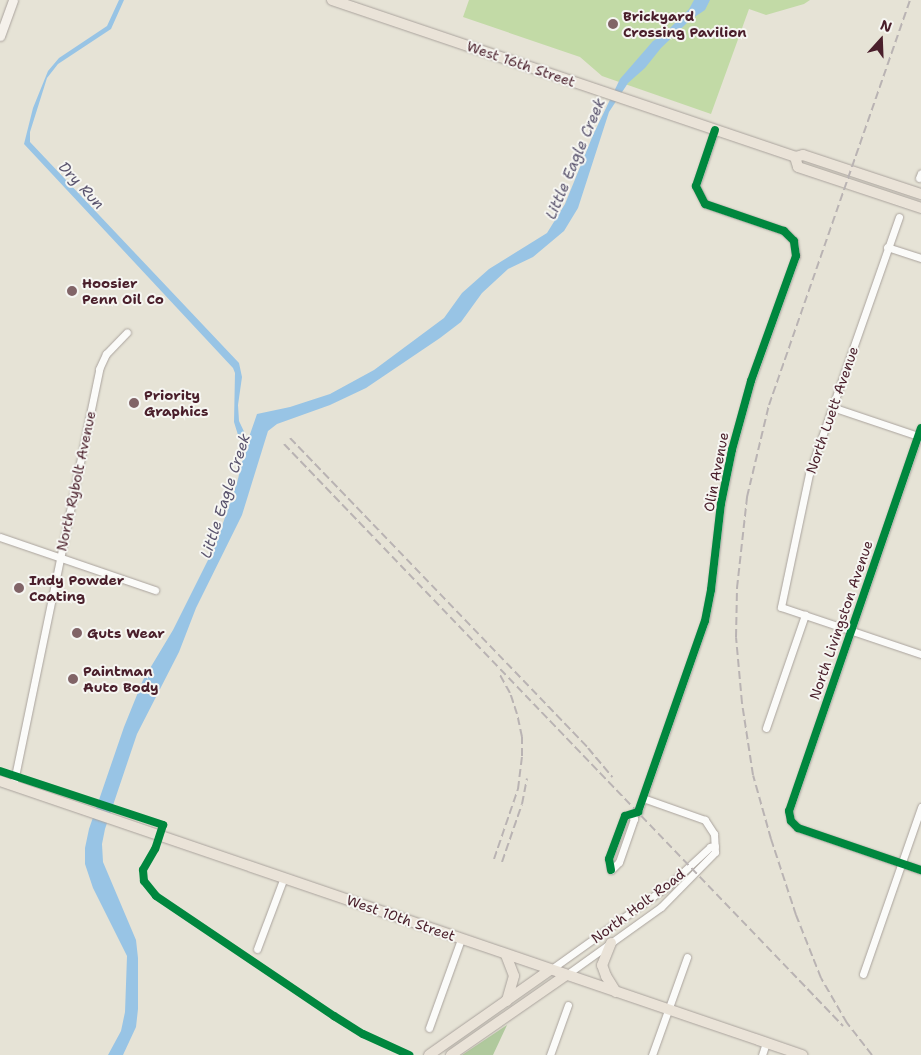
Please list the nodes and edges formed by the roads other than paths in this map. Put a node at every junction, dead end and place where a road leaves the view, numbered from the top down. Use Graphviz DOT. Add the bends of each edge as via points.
graph roads {
  1 [pos="13,0"];
  2 [pos="332,0"];
  3 [pos="0,36"];
  4 [pos="715,130"];
  5 [pos="795,157"];
  6 [pos="921,194"];
  7 [pos="921,208"];
  8 [pos="899,217"];
  9 [pos="887,247"];
  10 [pos="921,258"];
  11 [pos="127,332"];
  12 [pos="832,407"];
  13 [pos="921,428"];
  14 [pos="919,437"];
  15 [pos="0,537"];
  16 [pos="61,558"];
  17 [pos="155,590"];
  18 [pos="805,615"];
  19 [pos="850,630"];
  20 [pos="921,654"];
  21 [pos="766,728"];
  22 [pos="0,781"];
  23 [pos="13,786"];
  24 [pos="643,798"];
  25 [pos="921,807"];
  26 [pos="631,815"];
  27 [pos="715,846"];
  28 [pos="901,863"];
  29 [pos="921,870"];
  30 [pos="284,877"];
  31 [pos="461,939"];
  32 [pos="611,943"];
  33 [pos="258,949"];
  34 [pos="506,955"];
  35 [pos="687,957"];
  36 [pos="550,970"];
  37 [pos="863,974"];
  38 [pos="566,975"];
  39 [pos="616,992"];
  40 [pos="507,1000"];
  41 [pos="568,1005"];
  42 [pos="668,1010"];
  43 [pos="429,1028"];
  44 [pos="766,1043"];
  45 [pos="429,1055"];
  46 [pos="452,1055"];
  47 [pos="550,1055"];
  48 [pos="652,1055"];
  49 [pos="762,1055"];
  50 [pos="802,1055"];
  1 -- 3 [label="street"];
  2 -- 4 [label="main road, West 16th Street"];
  4 -- 5 [label="main road, West 16th Street"];
  4 -- 24 [label="street, Olin Avenue" via="696,186 704,204 784,231 794,241 796,252 733,445 721,504 707,612"];
  5 -- 6 [label="main road, West 16th Street" via="802,155"];
  5 -- 7 [label="main road, West 16th Street" via="798,167"];
  8 -- 9 [label="street, North Luett Avenue"];
  9 -- 10 [label="street"];
  9 -- 12 [label="street, North Luett Avenue"];
  11 -- 16 [label="street, North Rybolt Avenue" via="106,354 99,370"];
  12 -- 14 [label="street"];
  12 -- 18 [label="street, North Luett Avenue" via="803,497 781,607"];
  13 -- 14 [label="street, North Livingston Avenue"];
  14 -- 19 [label="street, North Livingston Avenue"];
  15 -- 16 [label="street"];
  16 -- 17 [label="street"];
  16 -- 23 [label="street, North Rybolt Avenue"];
  18 -- 19 [label="street"];
  18 -- 21 [label="street"];
  19 -- 20 [label="street"];
  19 -- 28 [label="street, North Livingston Avenue" via="790,806 791,821 798,828"];
  22 -- 23 [label="main road, West 10th Street"];
  23 -- 30 [label="main road, West 10th Street"];
  24 -- 26 [label="street, Olin Avenue" via="638,812"];
  24 -- 27 [label="street" via="705,820 713,830"];
  25 -- 28 [label="street"];
  26 -- 26 [label="street, Olin Avenue" via="624,816 610,860 611,870 619,862 634,819"];
  27 -- 32 [label="street, North Holt Road" via="715,852 661,907"];
  27 -- 36 [label="street, North Holt Road" via="669,885"];
  28 -- 29 [label="street"];
  28 -- 37 [label="street"];
  30 -- 31 [label="main road, West 10th Street"];
  30 -- 33 [label="street"];
  31 -- 34 [label="main road, West 10th Street"];
  31 -- 43 [label="street"];
  32 -- 38 [label="street, North Holt Road"];
  32 -- 39 [label="main road" via="602,965"];
  34 -- 36 [label="main road, West 10th Street"];
  34 -- 40 [label="main road" via="514,976"];
  35 -- 42 [label="street"];
  36 -- 38 [label="main road, West 10th Street"];
  36 -- 40 [label="main road, North Holt Road"];
  38 -- 39 [label="main road, West 10th Street"];
  38 -- 46 [label="main road, North Holt Road"];
  39 -- 42 [label="main road, West 10th Street"];
  40 -- 45 [label="main road, North Holt Road"];
  41 -- 47 [label="street"];
  42 -- 44 [label="main road, West 10th Street"];
  42 -- 48 [label="street"];
  44 -- 49 [label="street"];
  44 -- 50 [label="main road, West 10th Street"];
}
